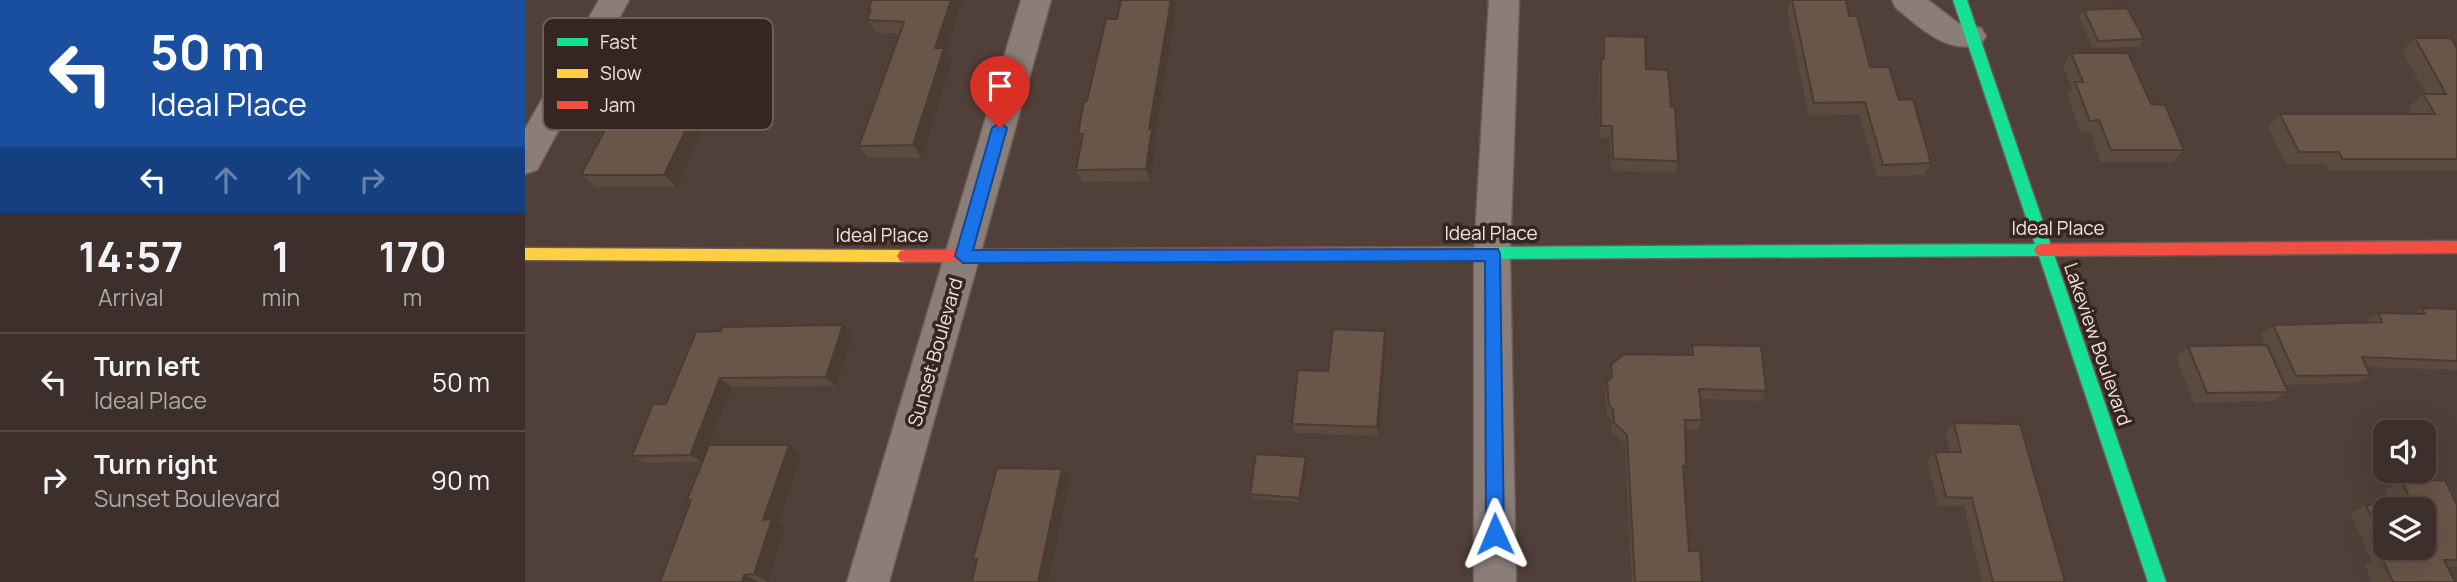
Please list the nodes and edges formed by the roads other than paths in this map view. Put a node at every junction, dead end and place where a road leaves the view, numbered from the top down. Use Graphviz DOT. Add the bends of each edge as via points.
graph roads {
  1 [pos="614,0"];
  2 [pos="1037,0"];
  3 [pos="1504,0"];
  4 [pos="1907,0"];
  5 [pos="1960,0"];
  6 [pos="604,18"];
  7 [pos="1970,36"];
  8 [pos="543,127"];
  9 [pos="525,159"];
  10 [pos="2457,247"];
  11 [pos="2043,249"];
  12 [pos="525,254"];
  13 [pos="1492,254"];
  14 [pos="963,256"];
  15 [pos="868,582"];
  16 [pos="1495,582"];
  17 [pos="2157,582"];
  1 -- 6 [label="street"];
  2 -- 14 [label="street, Sunset Boulevard"];
  3 -- 13 [label="street"];
  4 -- 7 [label="street" via="1950,33"];
  5 -- 7 [label="street, Lakeview Boulevard"];
  7 -- 11 [label="street, Lakeview Boulevard"];
  8 -- 9 [label="street"];
  10 -- 11 [label="street, Ideal Place"];
  11 -- 13 [label="street, Ideal Place"];
  11 -- 17 [label="street, Lakeview Boulevard"];
  12 -- 14 [label="street, Ideal Place"];
  13 -- 14 [label="street, Ideal Place"];
  13 -- 16 [label="street"];
  14 -- 15 [label="street, Sunset Boulevard"];
}
